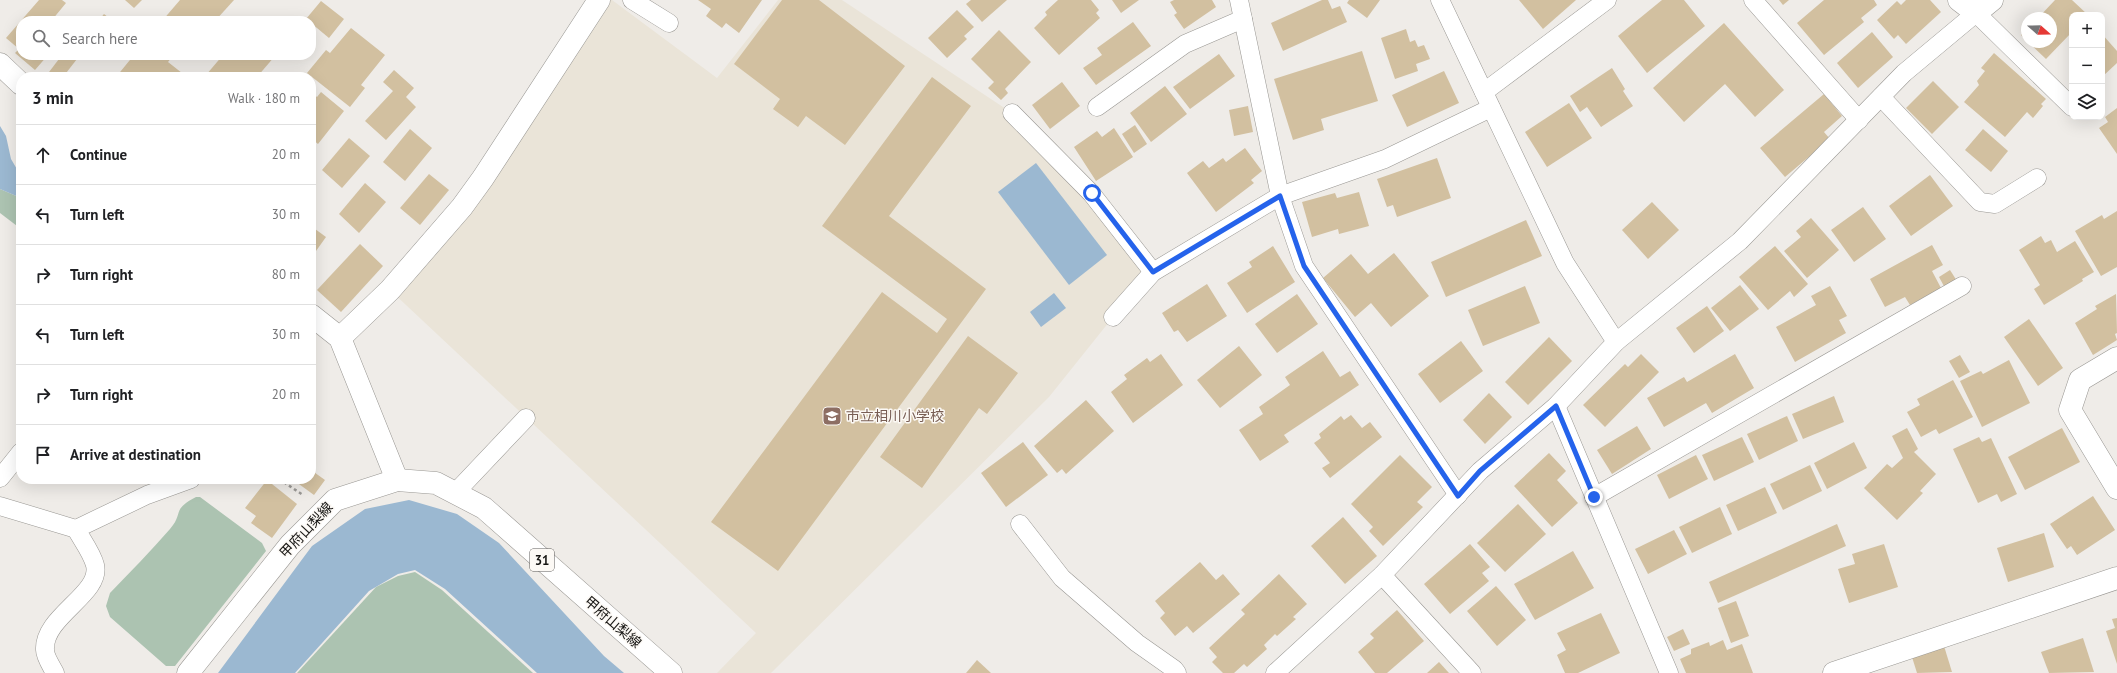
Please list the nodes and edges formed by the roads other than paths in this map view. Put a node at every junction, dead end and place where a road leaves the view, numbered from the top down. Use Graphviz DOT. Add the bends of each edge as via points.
graph roads {
  1 [pos="599,0"];
  2 [pos="632,0"];
  3 [pos="1239,0"];
  4 [pos="1440,0"];
  5 [pos="1607,0"];
  6 [pos="1753,0"];
  7 [pos="1976,4"];
  8 [pos="1243,18"];
  9 [pos="669,23"];
  10 [pos="0,64"];
  11 [pos="16,79"];
  12 [pos="1881,97"];
  13 [pos="1488,100"];
  14 [pos="2069,104"];
  15 [pos="1097,107"];
  16 [pos="1012,113"];
  17 [pos="1859,120"];
  18 [pos="2037,178"];
  19 [pos="1280,196"];
  20 [pos="1153,272"];
  21 [pos="1962,286"];
  22 [pos="1113,317"];
  23 [pos="316,319"];
  24 [pos="340,338"];
  25 [pos="1616,342"];
  26 [pos="2117,358"];
  27 [pos="1556,406"];
  28 [pos="526,418"];
  29 [pos="16,458"];
  30 [pos="0,478"];
  31 [pos="397,480"];
  32 [pos="177,484"];
  33 [pos="2117,488"];
  34 [pos="455,493"];
  35 [pos="1458,496"];
  36 [pos="1594,497"];
  37 [pos="0,506"];
  38 [pos="1020,524"];
  39 [pos="76,529"];
  40 [pos="1382,575"];
  41 [pos="2117,578"];
  42 [pos="55,673"];
  43 [pos="188,673"];
  44 [pos="671,673"];
  45 [pos="1177,673"];
  46 [pos="1275,673"];
  47 [pos="1472,673"];
  48 [pos="1669,673"];
  49 [pos="1834,673"];
  1 -- 24 [label="street" via="462,207 390,290"];
  2 -- 9 [label="lane"];
  3 -- 8 [label="lane"];
  4 -- 13 [label="lane"];
  5 -- 13 [label="lane"];
  6 -- 17 [label="lane"];
  7 -- 12 [label="lane"];
  7 -- 14 [label="lane"];
  8 -- 15 [label="lane" via="1186,44"];
  8 -- 19 [label="lane"];
  10 -- 11 [label="street"];
  12 -- 17 [label="lane"];
  12 -- 18 [label="lane" via="1980,202 1995,204"];
  13 -- 19 [label="lane" via="1385,159"];
  13 -- 25 [label="lane" via="1565,263"];
  16 -- 20 [label="lane" via="1092,193"];
  17 -- 25 [label="lane" via="1740,241"];
  19 -- 20 [label="lane"];
  19 -- 35 [label="lane" via="1304,266"];
  20 -- 22 [label="lane"];
  21 -- 36 [label="lane"];
  23 -- 24 [label="street"];
  24 -- 31 [label="street"];
  25 -- 27 [label="lane"];
  26 -- 33 [label="street" via="2080,380 2070,410"];
  27 -- 35 [label="lane" via="1480,471"];
  27 -- 36 [label="lane"];
  28 -- 34 [label="lane"];
  29 -- 30 [label="lane"];
  31 -- 34 [label="street, 甲府山梨線 / 31" via="436,483"];
  31 -- 43 [label="street, 甲府山梨線 / 31" via="335,500 290,545"];
  32 -- 39 [label="lane" via="147,495"];
  34 -- 44 [label="street, 甲府山梨線 / 31" via="484,508"];
  35 -- 40 [label="lane"];
  36 -- 48 [label="lane"];
  37 -- 39 [label="lane"];
  38 -- 45 [label="lane" via="1062,578 1137,643"];
  39 -- 42 [label="lane" via="95,565 94,576 89,588 56,622 49,634 44,651"];
  40 -- 46 [label="lane"];
  40 -- 47 [label="lane"];
  41 -- 49 [label="street"];
}
